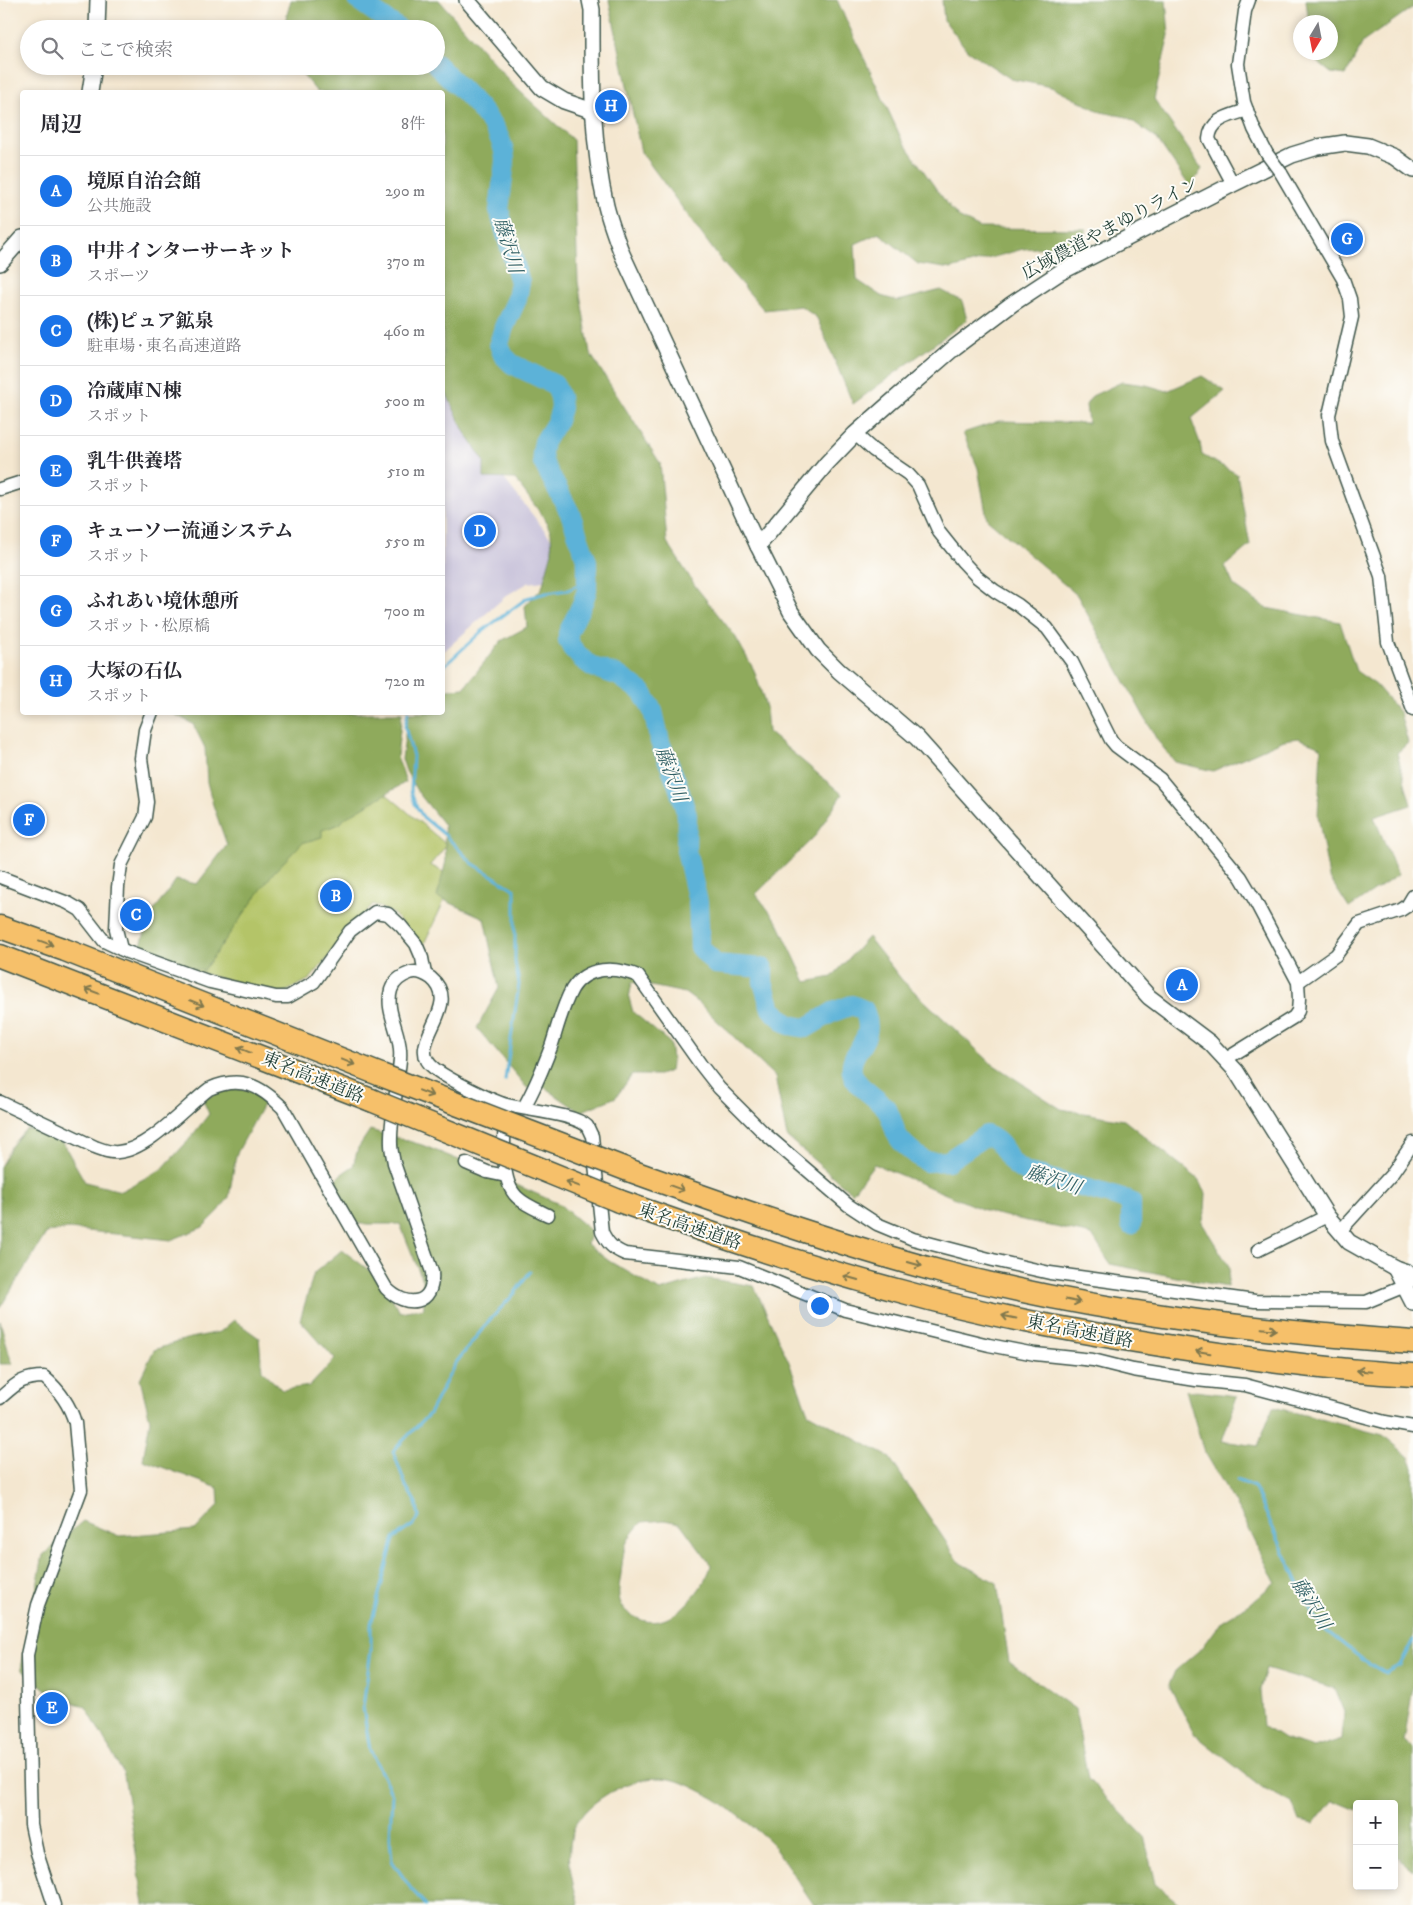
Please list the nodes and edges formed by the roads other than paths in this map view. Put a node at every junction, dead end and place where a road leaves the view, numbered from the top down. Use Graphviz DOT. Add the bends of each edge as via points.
graph roads {
  1 [pos="98,0"];
  2 [pos="466,0"];
  3 [pos="590,0"];
  4 [pos="1249,0"];
  5 [pos="97,20"];
  6 [pos="93,75"];
  7 [pos="90,90"];
  8 [pos="1247,110"];
  9 [pos="593,111"];
  10 [pos="1413,170"];
  11 [pos="1233,184"];
  12 [pos="20,240"];
  13 [pos="0,263"];
  14 [pos="856,434"];
  15 [pos="20,483"];
  16 [pos="0,488"];
  17 [pos="758,546"];
  18 [pos="1413,710"];
  19 [pos="151,715"];
  20 [pos="0,877"];
  21 [pos="1413,896"];
  22 [pos="0,927"];
  23 [pos="122,949"];
  24 [pos="0,956"];
  25 [pos="425,974"];
  26 [pos="1298,982"];
  27 [pos="1226,1059"];
  28 [pos="0,1102"];
  29 [pos="506,1105"];
  30 [pos="524,1108"];
  31 [pos="1413,1143"];
  32 [pos="466,1163"];
  33 [pos="506,1176"];
  34 [pos="548,1215"];
  35 [pos="1327,1216"];
  36 [pos="1340,1231"];
  37 [pos="1258,1250"];
  38 [pos="1409,1283"];
  39 [pos="1413,1304"];
  40 [pos="1413,1342"];
  41 [pos="1413,1375"];
  42 [pos="0,1398"];
  43 [pos="1413,1427"];
  44 [pos="54,1905"];
  1 -- 5 [label="street"];
  2 -- 9 [label="street" via="542,88 564,101"];
  3 -- 9 [label="street"];
  4 -- 8 [label="street" via="1238,64"];
  6 -- 7 [label="street"];
  8 -- 11 [label="street" via="1221,119 1210,132 1209,139"];
  8 -- 18 [label="street, bridge" via="1267,154 1343,279 1350,299 1352,317 1329,415 1332,441 1381,576 1388,642"];
  9 -- 17 [label="street" via="606,208 622,254"];
  10 -- 11 [label="street, 広域農道やまゆりライン" via="1395,157 1368,146 1345,143 1292,155"];
  11 -- 14 [label="street, 広域農道やまゆりライン" via="1059,274 1012,304 955,347"];
  12 -- 13 [label="street"];
  14 -- 17 [label="street, 広域農道やまゆりライン" via="827,463"];
  14 -- 26 [label="street" via="918,485 939,532 962,562 1047,628 1072,662 1111,740 1160,779 1241,878"];
  15 -- 16 [label="street"];
  17 -- 27 [label="street" via="791,612 818,650 917,738 1149,997"];
  19 -- 23 [label="street" via="141,758 147,802 145,817 121,865 118,887 116,930"];
  20 -- 23 [label="street" via="68,902 80,910 104,942"];
  21 -- 26 [label="street" via="1401,910 1359,924 1336,954"];
  22 -- 40 [label="highway, 東名高速道路, one-way, bridge" via="631,1171 809,1233 943,1272 1073,1300 1197,1321"];
  23 -- 25 [label="street" via="210,982 288,997 314,982 350,931 375,912 388,914 416,944"];
  41 -- 24 [label="highway, 東名高速道路, one-way, bridge" via="1310,1366 1131,1341 902,1292 802,1264 619,1201"];
  25 -- 28 [label="street" via="413,972 395,983 390,1006 400,1050 391,1144 394,1163 433,1282 430,1292 414,1302 399,1299 386,1288 283,1108 256,1086 233,1082 209,1089 140,1146 118,1152 96,1147"];
  25 -- 29 [label="street" via="438,984 443,995 443,1003 425,1043 428,1060 434,1069"];
  26 -- 27 [label="street" via="1299,1005 1294,1017"];
  27 -- 35 [label="street"];
  29 -- 30 [label="street"];
  29 -- 33 [label="street" via="503,1148"];
  30 -- 38 [label="street" via="540,1078 573,988 596,972 610,968 622,970 638,976 700,1065 764,1133 848,1205 877,1224 913,1239 1050,1272 1255,1301 1366,1302"];
  30 -- 43 [label="street" via="580,1121 588,1127 592,1136 602,1232 607,1243 625,1254 739,1268 845,1310 980,1343 1196,1380 1245,1385"];
  31 -- 36 [label="street" via="1391,1175"];
  32 -- 33 [label="street"];
  33 -- 34 [label="street" via="517,1197"];
  35 -- 36 [label="street"];
  35 -- 37 [label="street"];
  36 -- 38 [label="street" via="1349,1242 1407,1272"];
  38 -- 39 [label="street"];
  42 -- 44 [label="street" via="19,1381 30,1376 44,1376 72,1412 75,1423 81,1490 38,1605 26,1655 31,1825"];
}
